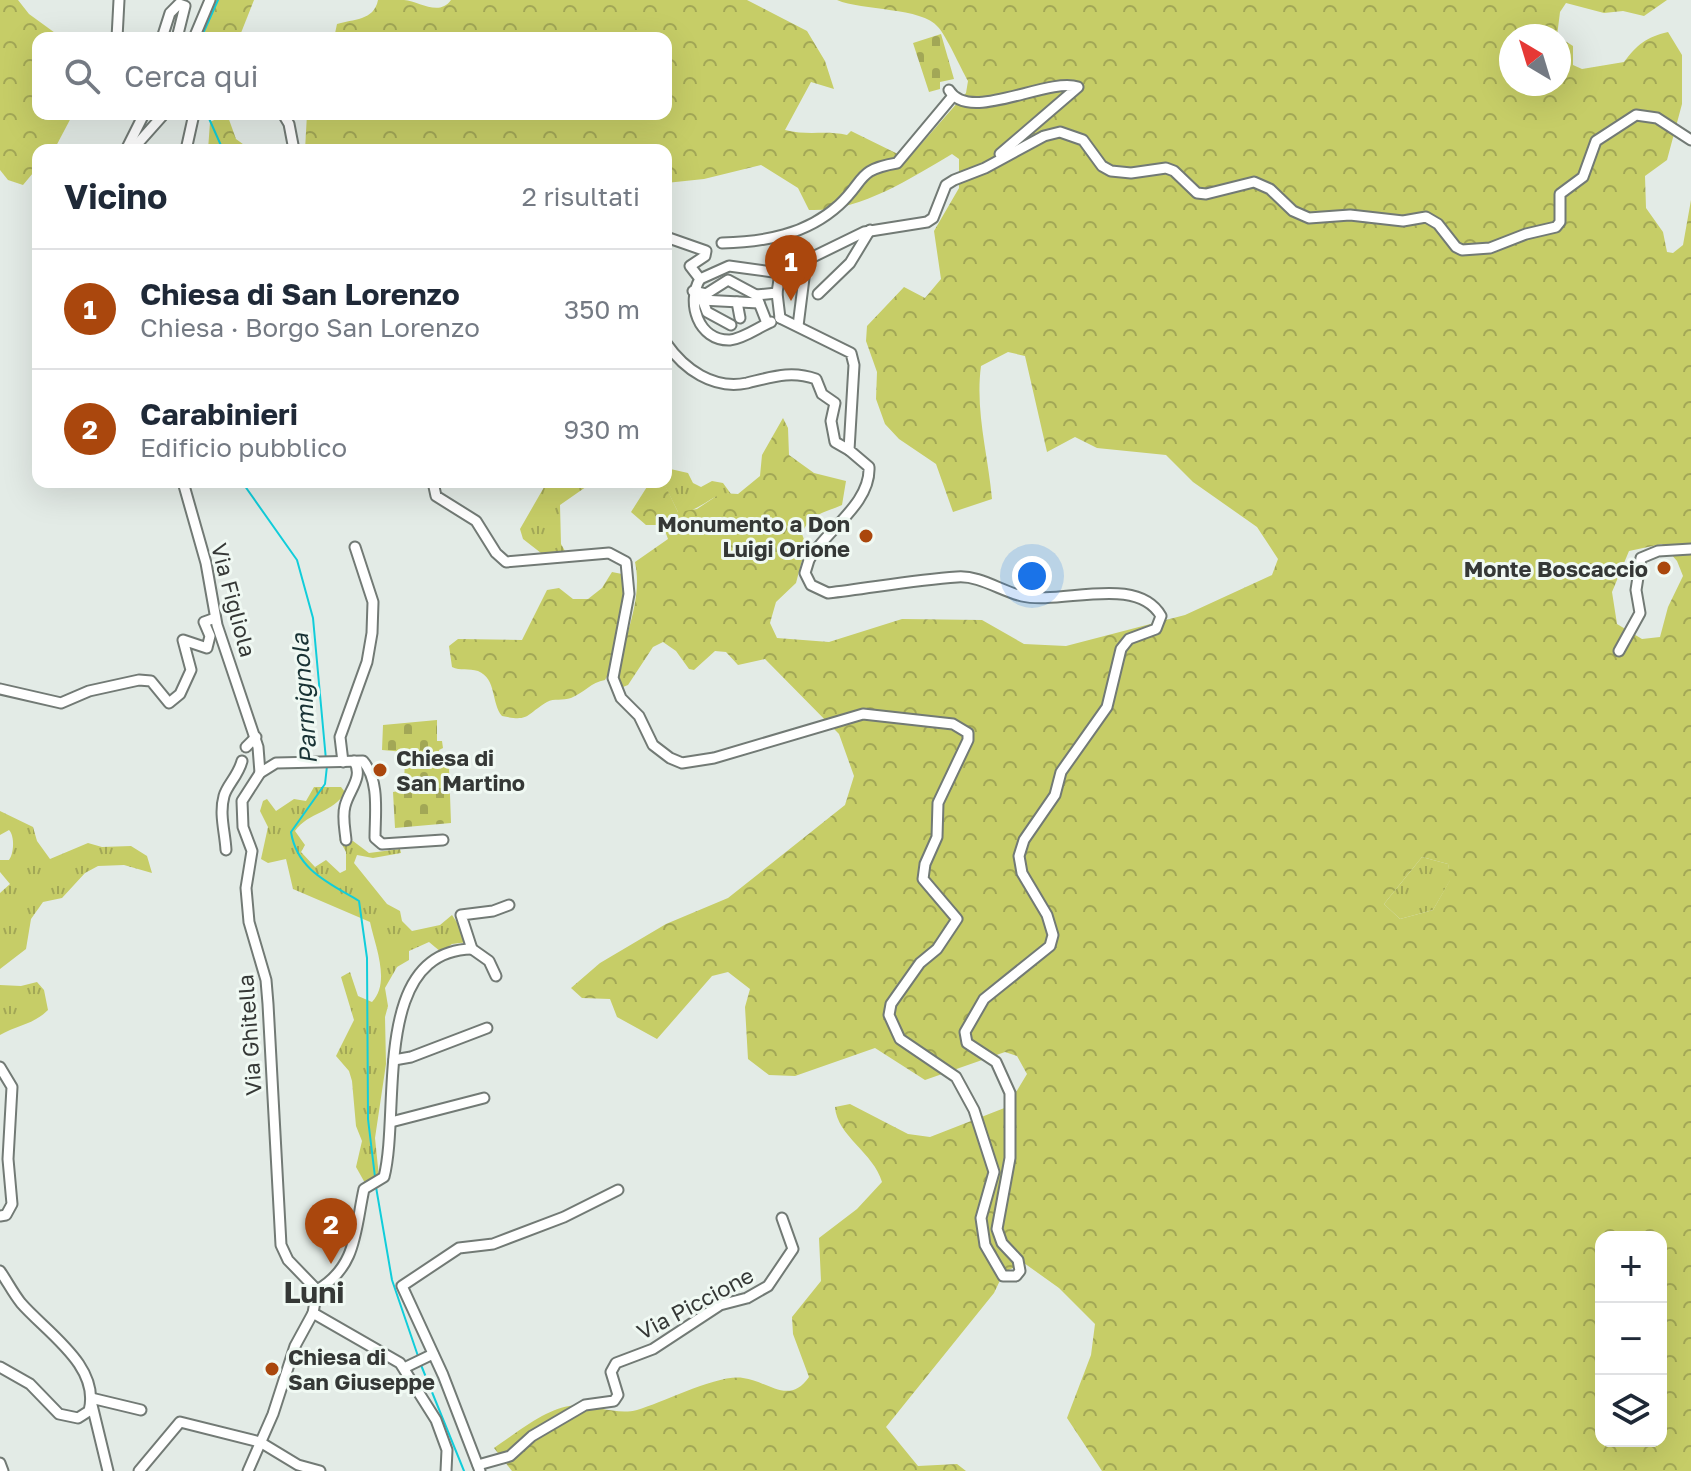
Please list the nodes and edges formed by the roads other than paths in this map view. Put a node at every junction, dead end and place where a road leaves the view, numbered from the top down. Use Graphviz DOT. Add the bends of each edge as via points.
graph roads {
  1 [pos="119,0"];
  2 [pos="210,0"];
  3 [pos="117,32"];
  4 [pos="164,32"];
  5 [pos="178,32"];
  6 [pos="197,32"];
  7 [pos="141,120"];
  8 [pos="159,120"];
  9 [pos="191,120"];
  10 [pos="287,120"];
  11 [pos="1691,140"];
  12 [pos="129,144"];
  13 [pos="137,144"];
  14 [pos="187,144"];
  15 [pos="293,144"];
  16 [pos="985,168"];
  17 [pos="870,230"];
  18 [pos="672,239"];
  19 [pos="722,243"];
  20 [pos="806,262"];
  21 [pos="780,273"];
  22 [pos="700,279"];
  23 [pos="777,293"];
  24 [pos="818,294"];
  25 [pos="699,295"];
  26 [pos="757,299"];
  27 [pos="737,302"];
  28 [pos="740,318"];
  29 [pos="774,321"];
  30 [pos="731,325"];
  31 [pos="798,326"];
  32 [pos="672,350"];
  33 [pos="849,450"];
  34 [pos="185,488"];
  35 [pos="434,488"];
  36 [pos="355,547"];
  37 [pos="1691,549"];
  38 [pos="215,618"];
  39 [pos="1619,651"];
  40 [pos="0,689"];
  41 [pos="256,737"];
  42 [pos="246,747"];
  43 [pos="242,761"];
  44 [pos="354,761"];
  45 [pos="338,762"];
  46 [pos="260,773"];
  47 [pos="346,840"];
  48 [pos="443,840"];
  49 [pos="226,850"];
  50 [pos="509,905"];
  51 [pos="472,949"];
  52 [pos="496,976"];
  53 [pos="487,1028"];
  54 [pos="394,1060"];
  55 [pos="0,1067"];
  56 [pos="484,1098"];
  57 [pos="391,1122"];
  58 [pos="618,1190"];
  59 [pos="0,1216"];
  60 [pos="782,1218"];
  61 [pos="0,1271"];
  62 [pos="317,1290"];
  63 [pos="313,1313"];
  64 [pos="430,1355"];
  65 [pos="407,1366"];
  66 [pos="0,1367"];
  67 [pos="91,1401"];
  68 [pos="141,1410"];
  69 [pos="260,1442"];
  70 [pos="0,1463"];
  71 [pos="479,1468"];
  72 [pos="3,1471"];
  73 [pos="108,1471"];
  74 [pos="139,1471"];
  75 [pos="248,1471"];
  76 [pos="320,1471"];
  77 [pos="446,1471"];
  1 -- 3 [label="street"];
  2 -- 6 [label="street"];
  4 -- 5 [label="street" via="179,4 185,6"];
  7 -- 12 [label="street"];
  8 -- 13 [label="street"];
  9 -- 14 [label="street"];
  10 -- 15 [label="street"];
  11 -- 16 [label="street" via="1657,118 1636,115 1596,141 1583,177 1560,194 1556,227 1474,251 1456,247 1426,217 1309,218 1254,182 1206,194 1197,193 1166,168 1111,171 1083,140 1065,133 1044,136"];
  16 -- 17 [label="street" via="946,185 933,218"];
  16 -- 19 [label="street" via="1078,87 1045,87 983,102 951,93 897,163 871,168 837,206 776,239"];
  17 -- 20 [label="street"];
  17 -- 24 [label="street" via="850,263"];
  18 -- 22 [label="street" via="706,251 690,266"];
  20 -- 21 [label="street"];
  20 -- 31 [label="street"];
  21 -- 22 [label="street" via="729,266"];
  21 -- 23 [label="street"];
  22 -- 25 [label="street"];
  23 -- 26 [label="street"];
  23 -- 29 [label="street"];
  25 -- 26 [label="street" via="728,280"];
  25 -- 27 [label="street"];
  25 -- 29 [label="street" via="693,305 700,324 714,335 736,339"];
  25 -- 30 [label="street" via="707,312"];
  26 -- 27 [label="street"];
  26 -- 29 [label="street"];
  27 -- 28 [label="street"];
  29 -- 31 [label="street"];
  31 -- 33 [label="street" via="851,353"];
  32 -- 33 [label="street" via="694,374 732,384 783,373 816,379 822,394 835,403 835,442"];
  33 -- 35 [label="street" via="869,467 869,476 809,560 805,573 811,585 828,593 961,576 1022,596 1122,594 1146,600 1161,616 1156,629 1129,639 1121,649 1107,707 1061,772 1055,795 1024,840 1019,856 1022,873 1047,915 1053,935 1050,946 984,999 965,1032 967,1043 996,1062 1010,1093 1010,1158 997,1229 1020,1266 1010,1277 996,1269 985,1245 981,1218 994,1172 965,1091 956,1077 900,1039 889,1015 920,963 937,949 957,919 923,879 937,837 938,803 968,733 953,724 863,714 714,758 682,763 670,758 653,745 613,678 629,594 626,562 609,553 506,562 476,521 436,496"];
  34 -- 38 [label="street, Via Figliola"];
  36 -- 45 [label="street" via="373,602 372,633 340,737"];
  37 -- 39 [label="street" via="1641,558 1636,590 1640,613"];
  38 -- 40 [label="street" via="204,622 210,636 207,648 183,640 191,670 180,694 169,703 151,681 139,680 61,703"];
  38 -- 41 [label="street, Via Figliola"];
  41 -- 42 [label="street"];
  41 -- 46 [label="street, Via Figliola"];
  43 -- 49 [label="street" via="237,779 225,792"];
  44 -- 45 [label="street"];
  44 -- 47 [label="street" via="358,769 345,806"];
  44 -- 48 [label="street" via="363,761 373,779 378,841"];
  45 -- 46 [label="street" via="276,763"];
  46 -- 62 [label="street, Via Ghitella" via="242,801 242,816 252,851 246,888 249,922 266,980 278,1226 288,1260"];
  50 -- 51 [label="street" via="461,915"];
  51 -- 52 [label="street" via="489,961"];
  51 -- 54 [label="street" via="446,952 414,981 400,1012"];
  53 -- 54 [label="street"];
  54 -- 57 [label="street"];
  55 -- 59 [label="street" via="12,1087 12,1204"];
  56 -- 57 [label="street"];
  57 -- 62 [label="street" via="383,1178 364,1189 350,1258"];
  58 -- 64 [label="street" via="493,1244 459,1248 402,1286"];
  60 -- 71 [label="street, Via Piccione" via="793,1249 768,1286 720,1305 653,1349 616,1363 611,1372 618,1395 614,1401 585,1405 532,1436 510,1456"];
  61 -- 67 [label="street" via="21,1302 79,1364"];
  62 -- 63 [label="street"];
  63 -- 65 [label="street"];
  63 -- 69 [label="street" via="295,1346"];
  64 -- 65 [label="street"];
  64 -- 71 [label="street"];
  65 -- 77 [label="street" via="436,1420 447,1450"];
  66 -- 67 [label="street" via="30,1384 69,1418 85,1415"];
  67 -- 68 [label="street"];
  67 -- 73 [label="street"];
  69 -- 74 [label="street" via="180,1422"];
  69 -- 75 [label="street"];
  69 -- 76 [label="street" via="298,1465"];
  70 -- 72 [label="street"];
}
